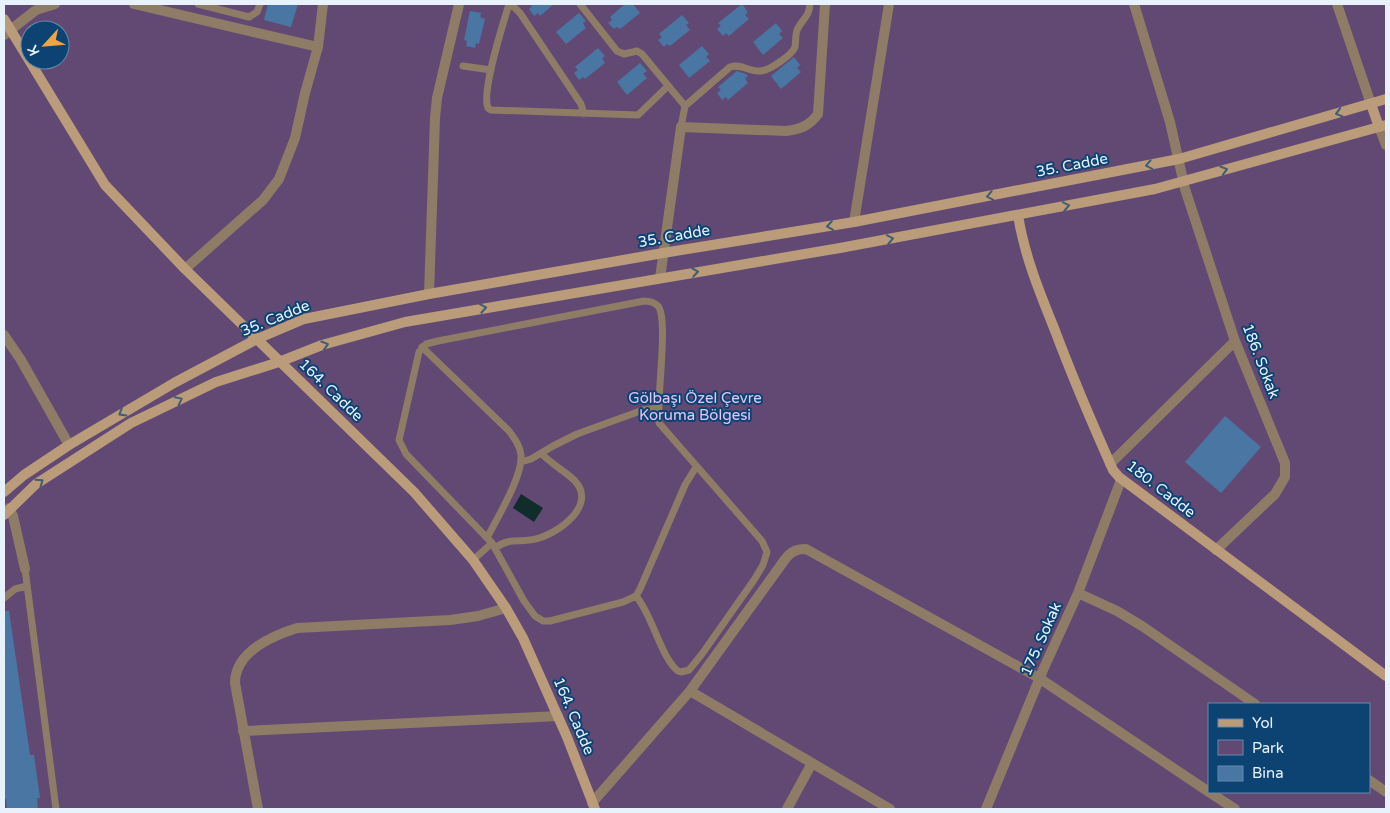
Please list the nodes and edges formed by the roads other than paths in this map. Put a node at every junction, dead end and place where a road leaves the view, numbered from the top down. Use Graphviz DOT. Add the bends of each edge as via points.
graph roads {
  1 [pos="55,4"];
  2 [pos="134,4"];
  3 [pos="202,4"];
  4 [pos="260,4"];
  5 [pos="322,4"];
  6 [pos="459,4"];
  7 [pos="510,4"];
  8 [pos="580,4"];
  9 [pos="810,4"];
  10 [pos="825,4"];
  11 [pos="889,4"];
  12 [pos="1134,4"];
  13 [pos="1337,4"];
  14 [pos="4,19"];
  15 [pos="7,32"];
  16 [pos="318,47"];
  17 [pos="463,66"];
  18 [pos="492,70"];
  19 [pos="668,86"];
  20 [pos="1386,99"];
  21 [pos="1371,104"];
  22 [pos="685,106"];
  23 [pos="584,114"];
  24 [pos="1383,126"];
  25 [pos="681,127"];
  26 [pos="1386,145"];
  27 [pos="1179,159"];
  28 [pos="1183,182"];
  29 [pos="1018,215"];
  30 [pos="854,222"];
  31 [pos="663,253"];
  32 [pos="185,269"];
  33 [pos="660,278"];
  34 [pos="429,294"];
  35 [pos="4,335"];
  36 [pos="257,340"];
  37 [pos="1235,340"];
  38 [pos="422,348"];
  39 [pos="279,362"];
  40 [pos="658,408"];
  41 [pos="69,445"];
  42 [pos="542,454"];
  43 [pos="521,462"];
  44 [pos="1110,464"];
  45 [pos="696,467"];
  46 [pos="1122,480"];
  47 [pos="4,492"];
  48 [pos="7,512"];
  49 [pos="492,543"];
  50 [pos="1216,550"];
  51 [pos="473,560"];
  52 [pos="24,568"];
  53 [pos="27,586"];
  54 [pos="1078,593"];
  55 [pos="636,596"];
  56 [pos="4,598"];
  57 [pos="506,608"];
  58 [pos="1386,676"];
  59 [pos="1040,678"];
  60 [pos="690,691"];
  61 [pos="1254,703"];
  62 [pos="558,716"];
  63 [pos="243,731"];
  64 [pos="812,763"];
  65 [pos="1370,781"];
  66 [pos="1208,791"];
  67 [pos="1386,792"];
  68 [pos="1211,793"];
  69 [pos="593,806"];
  70 [pos="56,809"];
  71 [pos="258,809"];
  72 [pos="787,809"];
  73 [pos="890,809"];
  74 [pos="986,809"];
  75 [pos="1235,809"];
  1 -- 15 [label="street" via="36,10"];
  2 -- 16 [label="street"];
  3 -- 4 [label="lane" via="249,17 257,12"];
  5 -- 16 [label="street"];
  6 -- 34 [label="street" via="435,118"];
  7 -- 18 [label="lane"];
  7 -- 23 [label="lane" via="520,13 582,104"];
  8 -- 19 [label="lane" via="617,51 624,54 638,51"];
  9 -- 22 [label="lane" via="809,14 797,29 795,46 789,54 762,72 737,66 730,68"];
  10 -- 25 [label="street" via="818,114 812,122 786,131"];
  11 -- 30 [label="street"];
  12 -- 27 [label="street, 186. Sokak"];
  13 -- 21 [label="street"];
  14 -- 15 [label="street, 164. Cadde"];
  15 -- 32 [label="street, 164. Cadde" via="105,185"];
  16 -- 32 [label="street" via="295,138 280,179 263,200"];
  17 -- 18 [label="lane"];
  18 -- 23 [label="lane" via="486,100 491,110"];
  19 -- 22 [label="lane"];
  19 -- 23 [label="lane" via="641,114"];
  20 -- 21 [label="street, 35. Cadde"];
  21 -- 24 [label="street"];
  21 -- 27 [label="street, 35. Cadde, one-way"];
  22 -- 25 [label="lane"];
  24 -- 26 [label="street"];
  28 -- 24 [label="street, one-way"];
  25 -- 31 [label="street"];
  27 -- 28 [label="street, 186. Sokak"];
  27 -- 30 [label="street, 35. Cadde, one-way"];
  29 -- 28 [label="street, one-way"];
  28 -- 37 [label="street, 186. Sokak"];
  33 -- 29 [label="street, one-way"];
  29 -- 44 [label="street, 180. Cadde" via="1036,284"];
  30 -- 31 [label="street, 35. Cadde, one-way"];
  31 -- 33 [label="street"];
  31 -- 34 [label="street, 35. Cadde"];
  32 -- 36 [label="street, 164. Cadde"];
  39 -- 33 [label="street, one-way" via="322,345 406,322"];
  34 -- 36 [label="street, 35. Cadde" via="304,319"];
  35 -- 41 [label="street"];
  36 -- 39 [label="street, 164. Cadde"];
  36 -- 41 [label="street, 35. Cadde, one-way" via="174,382"];
  37 -- 44 [label="street"];
  37 -- 50 [label="street, 186. Sokak" via="1285,463 1285,477 1275,494"];
  38 -- 40 [label="lane" via="438,341 648,301 658,306 662,318"];
  38 -- 43 [label="lane" via="509,431 520,447"];
  38 -- 49 [label="lane" via="416,358 398,440 411,458"];
  48 -- 39 [label="street, one-way" via="36,484 132,424 216,382"];
  39 -- 51 [label="street, 164. Cadde" via="414,492"];
  40 -- 42 [label="lane" via="649,408 577,434"];
  40 -- 45 [label="lane" via="659,423"];
  41 -- 47 [label="street, 35. Cadde"];
  42 -- 43 [label="lane"];
  42 -- 49 [label="lane" via="575,480 582,494 580,509 547,535 531,540"];
  43 -- 49 [label="lane"];
  44 -- 46 [label="street, 180. Cadde"];
  45 -- 55 [label="lane"];
  45 -- 55 [label="lane" via="762,541 767,552 764,565 702,654 689,670 681,672 670,661"];
  46 -- 50 [label="street, 180. Cadde"];
  46 -- 54 [label="street, 175. Sokak"];
  48 -- 52 [label="street" via="13,516"];
  49 -- 51 [label="lane"];
  49 -- 55 [label="lane" via="524,601 535,616 544,621"];
  50 -- 58 [label="street, 180. Cadde"];
  51 -- 57 [label="street, 164. Cadde"];
  52 -- 53 [label="lane"];
  53 -- 56 [label="lane" via="15,589"];
  53 -- 70 [label="lane"];
  54 -- 59 [label="street, 175. Sokak"];
  54 -- 61 [label="street" via="1142,626"];
  57 -- 62 [label="street, 164. Cadde"];
  57 -- 63 [label="street" via="450,620 297,628 275,636 254,649 235,673"];
  59 -- 60 [label="street" via="806,549 799,549 786,558"];
  59 -- 66 [label="street"];
  59 -- 74 [label="street, 175. Sokak"];
  60 -- 64 [label="street"];
  60 -- 69 [label="street"];
  62 -- 63 [label="street"];
  62 -- 69 [label="street, 164. Cadde"];
  63 -- 71 [label="street"];
  64 -- 72 [label="street"];
  64 -- 73 [label="street"];
  65 -- 67 [label="street"];
  68 -- 75 [label="street"];
}
